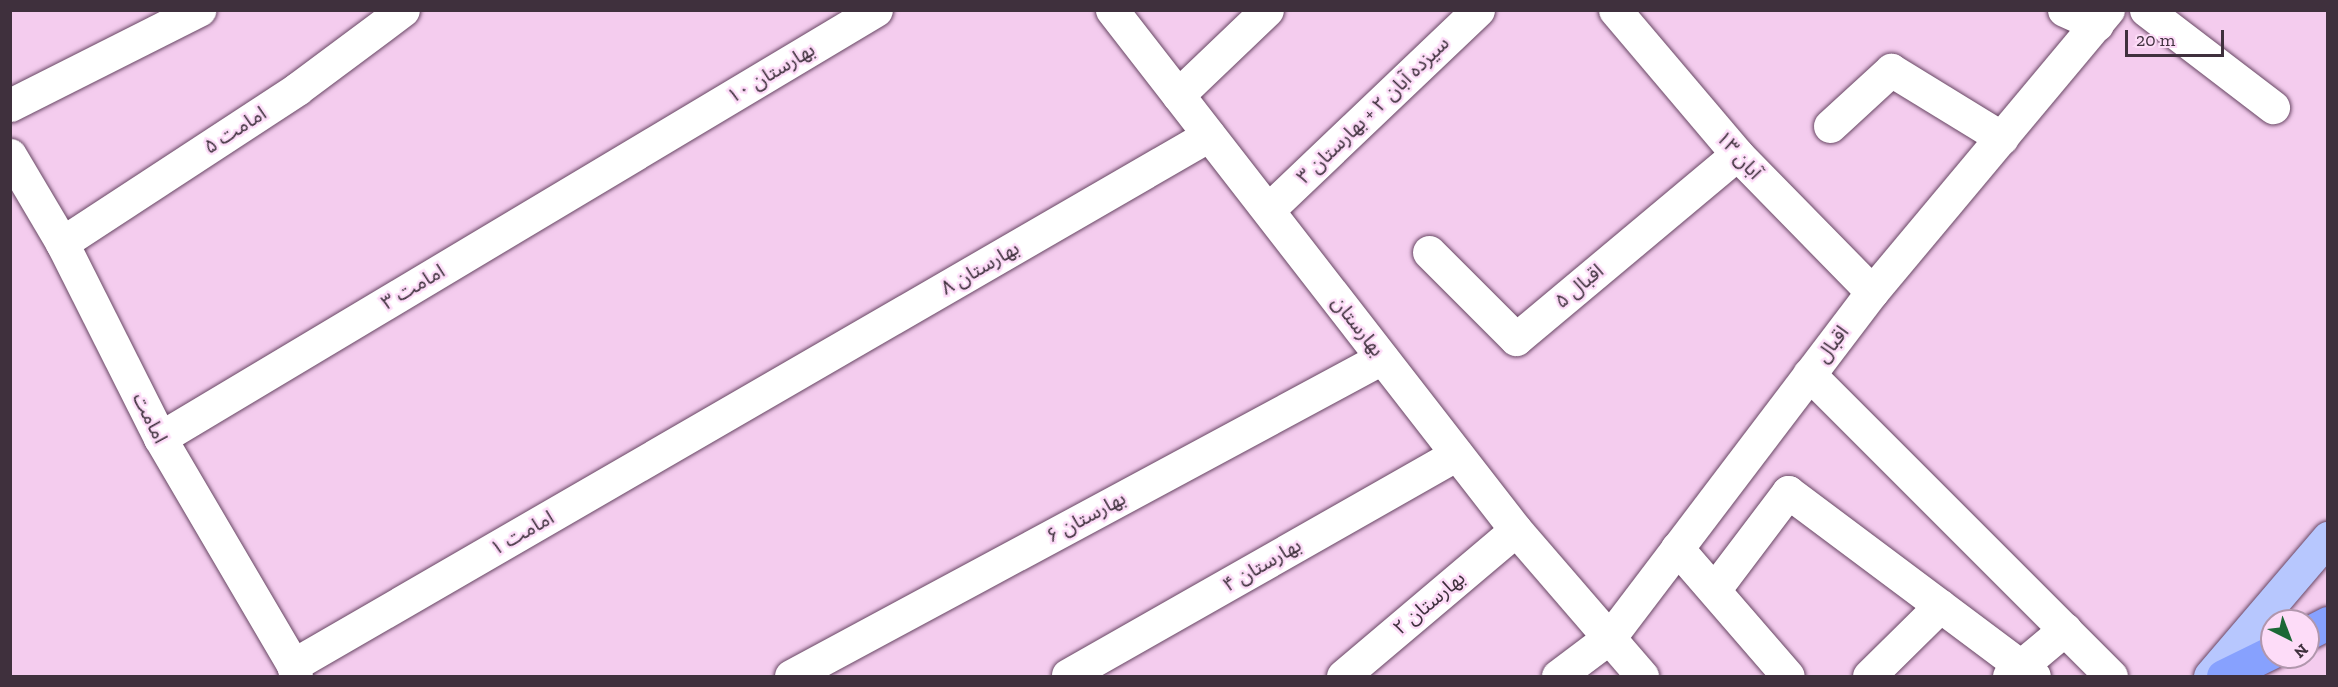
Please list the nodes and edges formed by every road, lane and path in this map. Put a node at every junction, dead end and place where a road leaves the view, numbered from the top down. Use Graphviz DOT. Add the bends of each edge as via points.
graph roads {
  1 [pos="199,10"];
  2 [pos="403,10"];
  3 [pos="876,10"];
  4 [pos="1112,10"];
  5 [pos="1267,10"];
  6 [pos="1478,10"];
  7 [pos="2064,10"];
  8 [pos="2146,10"];
  9 [pos="1619,12"];
  10 [pos="2103,18"];
  11 [pos="1178,95"];
  12 [pos="10,105"];
  13 [pos="2273,107"];
  14 [pos="1830,126"];
  15 [pos="1209,135"];
  16 [pos="667,136"];
  17 [pos="2002,138"];
  18 [pos="1737,154"];
  19 [pos="10,155"];
  20 [pos="1268,210"];
  21 [pos="62,243"];
  22 [pos="1429,252"];
  23 [pos="1872,292"];
  24 [pos="1382,358"];
  25 [pos="1809,374"];
  26 [pos="751,400"];
  27 [pos="160,438"];
  28 [pos="1457,454"];
  29 [pos="1516,530"];
  30 [pos="2328,538"];
  31 [pos="1677,548"];
  32 [pos="1714,590"];
  33 [pos="1940,606"];
  34 [pos="2065,629"];
  35 [pos="1610,637"];
  36 [pos="2260,658"];
  37 [pos="295,671"];
  38 [pos="2021,673"];
  39 [pos="1068,675"];
  40 [pos="790,676"];
  41 [pos="1342,676"];
  42 [pos="1558,676"];
  43 [pos="1642,676"];
  44 [pos="1788,676"];
  45 [pos="1869,676"];
  46 [pos="2110,676"];
  47 [pos="2210,676"];
  48 [pos="2223,676"];
  1 -- 12 [label="street"];
  2 -- 21 [label="street, امامت ۵" via="297,89"];
  3 -- 16 [label="street, بهارستان ۱۰"];
  4 -- 11 [label="street, بهارستان"];
  5 -- 11 [label="street"];
  6 -- 20 [label="street, سیزده آبان ۲ + بهارستان ۳"];
  7 -- 10 [label="street"];
  8 -- 13 [label="street"];
  9 -- 18 [label="street, ۱۳ آبان"];
  10 -- 17 [label="street, اقبال"];
  11 -- 15 [label="street, بهارستان"];
  14 -- 17 [label="street" via="1891,70"];
  15 -- 20 [label="street, بهارستان"];
  15 -- 26 [label="street, بهارستان ۸"];
  16 -- 27 [label="street, امامت ۳"];
  17 -- 23 [label="street, اقبال"];
  18 -- 22 [label="street, اقبال ۵" via="1516,339"];
  18 -- 23 [label="street, ۱۳ آبان"];
  19 -- 21 [label="street, امامت"];
  20 -- 24 [label="street, بهارستان"];
  21 -- 27 [label="street, امامت"];
  23 -- 25 [label="street, اقبال"];
  24 -- 28 [label="street, بهارستان"];
  24 -- 40 [label="street, بهارستان ۶"];
  25 -- 31 [label="street, اقبال"];
  25 -- 34 [label="street"];
  26 -- 37 [label="street, امامت ۱"];
  27 -- 37 [label="street, امامت"];
  28 -- 29 [label="street, بهارستان"];
  28 -- 39 [label="street, بهارستان ۴"];
  29 -- 35 [label="street, بهارستان"];
  29 -- 41 [label="street, بهارستان ۲"];
  30 -- 47 [label="main road"];
  31 -- 32 [label="street"];
  31 -- 35 [label="street, اقبال"];
  32 -- 33 [label="street" via="1788,492"];
  32 -- 44 [label="street"];
  33 -- 38 [label="street"];
  33 -- 45 [label="street"];
  34 -- 38 [label="street"];
  34 -- 46 [label="street"];
  35 -- 42 [label="street, اقبال"];
  35 -- 43 [label="street, بهارستان"];
  36 -- 48 [label="highway"];
}
